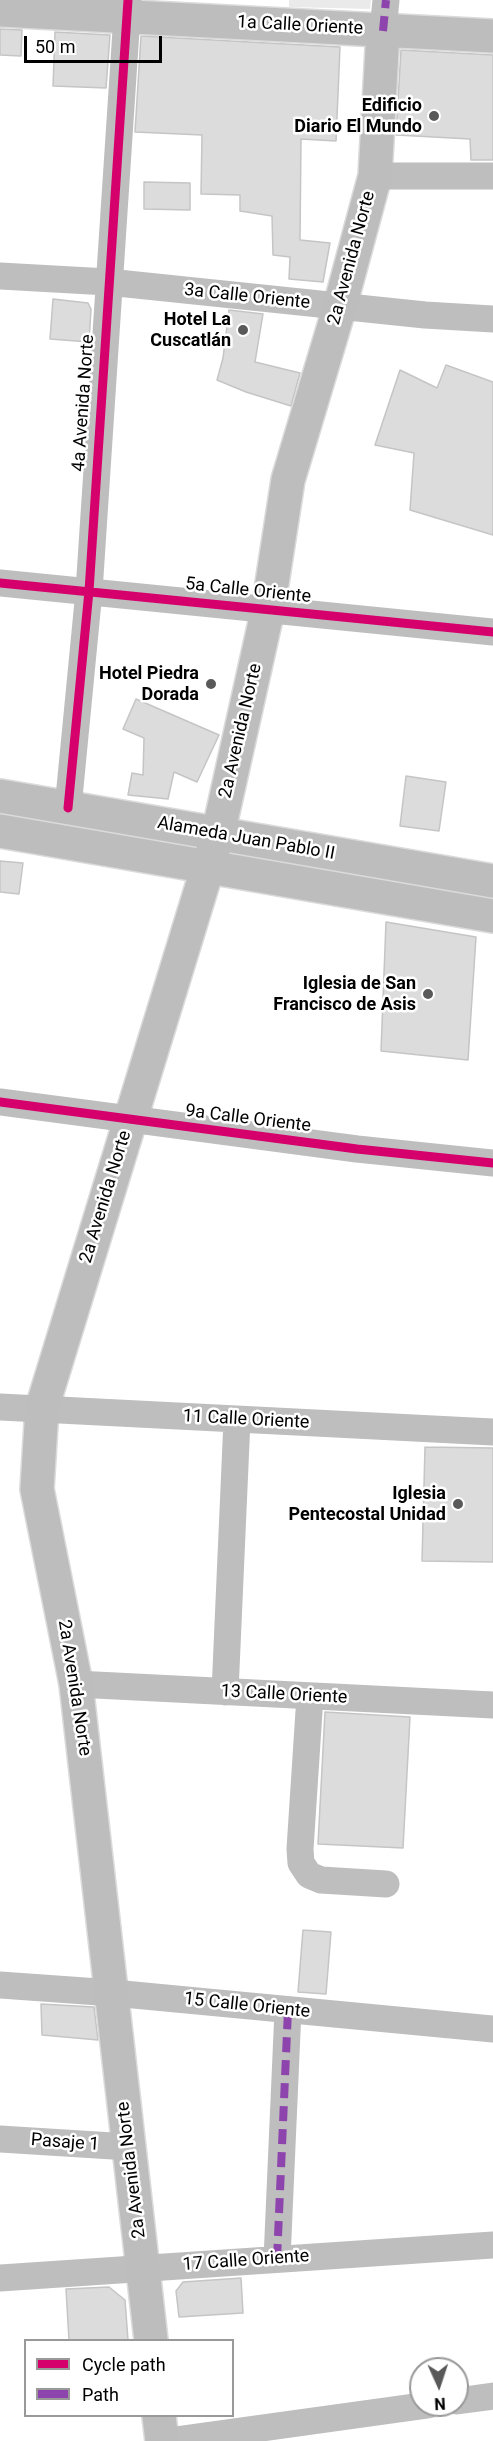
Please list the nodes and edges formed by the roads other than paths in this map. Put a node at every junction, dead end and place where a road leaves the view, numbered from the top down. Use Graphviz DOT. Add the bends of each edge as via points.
graph roads {
  1 [pos="127,8"];
  2 [pos="0,10"];
  3 [pos="384,16"];
  4 [pos="493,36"];
  5 [pos="375,176"];
  6 [pos="493,176"];
  7 [pos="0,276"];
  8 [pos="108,282"];
  9 [pos="340,306"];
  10 [pos="493,319"];
  11 [pos="0,583"];
  12 [pos="89,591"];
  13 [pos="268,609"];
  14 [pos="493,632"];
  15 [pos="0,796"];
  16 [pos="69,808"];
  17 [pos="0,812"];
  18 [pos="0,831"];
  19 [pos="214,850"];
  20 [pos="493,881"];
  21 [pos="493,897"];
  22 [pos="493,916"];
  23 [pos="0,1102"];
  24 [pos="129,1120"];
  25 [pos="493,1163"];
  26 [pos="0,1407"];
  27 [pos="42,1408"];
  28 [pos="237,1420"];
  29 [pos="493,1432"];
  30 [pos="76,1684"];
  31 [pos="225,1692"];
  32 [pos="310,1696"];
  33 [pos="493,1705"];
  34 [pos="386,1884"];
  35 [pos="0,1985"];
  36 [pos="113,1993"];
  37 [pos="288,2010"];
  38 [pos="493,2029"];
  39 [pos="0,2139"];
  40 [pos="129,2147"];
  41 [pos="493,2245"];
  42 [pos="277,2259"];
  43 [pos="144,2268"];
  44 [pos="0,2278"];
  45 [pos="151,2339"];
  46 [pos="493,2396"];
  47 [pos="469,2399"];
  48 [pos="409,2408"];
  49 [pos="159,2417"];
  50 [pos="162,2441"];
  51 [pos="168,2441"];
  1 -- 2 [label="main road, 1a Calle Oriente"];
  1 -- 3 [label="main road, 1a Calle Oriente"];
  1 -- 8 [label="street, 4a Avenida Norte"];
  3 -- 4 [label="main road, 1a Calle Oriente"];
  3 -- 5 [label="main road, 2a Avenida Norte"];
  5 -- 6 [label="street"];
  5 -- 9 [label="main road, 2a Avenida Norte"];
  7 -- 8 [label="street, 3a Calle Oriente"];
  8 -- 9 [label="street, 3a Calle Oriente"];
  8 -- 12 [label="street, 4a Avenida Norte"];
  9 -- 10 [label="street, 3a Calle Oriente"];
  9 -- 13 [label="main road, 2a Avenida Norte" via="288,480"];
  11 -- 12 [label="street, 5a Calle Oriente"];
  12 -- 13 [label="street, 5a Calle Oriente"];
  12 -- 16 [label="street, 4a Avenida Norte"];
  13 -- 14 [label="street, 5a Calle Oriente"];
  13 -- 19 [label="main road, 2a Avenida Norte"];
  15 -- 16 [label="main road, Alameda Juan Pablo II"];
  16 -- 19 [label="main road, Alameda Juan Pablo II"];
  17 -- 19 [label="main road"];
  18 -- 19 [label="main road, Alameda Juan Pablo II"];
  19 -- 20 [label="main road, Alameda Juan Pablo II"];
  19 -- 21 [label="main road"];
  19 -- 22 [label="main road, Alameda Juan Pablo II"];
  19 -- 24 [label="main road, 2a Avenida Norte"];
  23 -- 24 [label="street, 9a Calle Oriente"];
  24 -- 25 [label="street, 9a Calle Oriente"];
  24 -- 27 [label="main road, 2a Avenida Norte"];
  26 -- 27 [label="street, 11 Calle Oriente"];
  27 -- 28 [label="street, 11 Calle Oriente"];
  27 -- 30 [label="main road, 2a Avenida Norte" via="37,1489"];
  28 -- 29 [label="street, 11 Calle Oriente"];
  28 -- 31 [label="street"];
  30 -- 31 [label="street, 13 Calle Oriente"];
  30 -- 36 [label="main road, 2a Avenida Norte"];
  31 -- 32 [label="street, 13 Calle Oriente"];
  32 -- 33 [label="street, 13 Calle Oriente"];
  32 -- 34 [label="street" via="301,1863 309,1875 321,1880"];
  35 -- 36 [label="street, 15 Calle Oriente"];
  36 -- 37 [label="street, 15 Calle Oriente"];
  36 -- 40 [label="main road, 2a Avenida Norte"];
  37 -- 38 [label="street, 15 Calle Oriente"];
  37 -- 42 [label="street"];
  39 -- 40 [label="street, Pasaje 1"];
  40 -- 43 [label="main road, 2a Avenida Norte"];
  41 -- 42 [label="street, 17 Calle Oriente"];
  42 -- 43 [label="street, 17 Calle Oriente"];
  43 -- 44 [label="street, 17 Calle Oriente"];
  43 -- 45 [label="main road, 2a Avenida Norte"];
  46 -- 47 [label="street"];
  48 -- 51 [label="street"];
  49 -- 50 [label="main road"];
}
